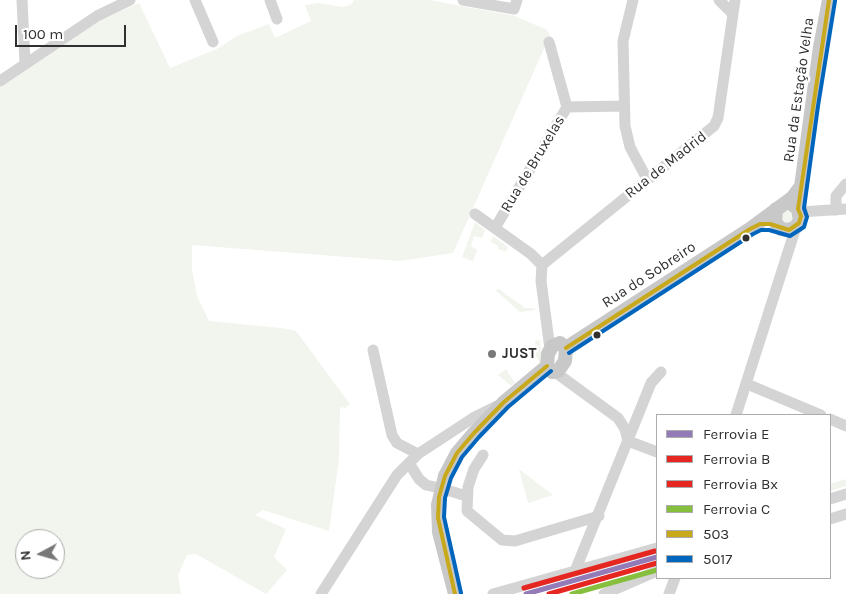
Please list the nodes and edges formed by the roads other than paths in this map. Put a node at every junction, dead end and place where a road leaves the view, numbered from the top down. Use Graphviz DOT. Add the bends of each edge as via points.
graph roads {
  1 [pos="22,0"];
  2 [pos="130,0"];
  3 [pos="195,0"];
  4 [pos="270,0"];
  5 [pos="463,0"];
  6 [pos="517,0"];
  7 [pos="633,0"];
  8 [pos="719,0"];
  9 [pos="735,0"];
  10 [pos="829,0"];
  11 [pos="112,4"];
  12 [pos="733,14"];
  13 [pos="278,19"];
  14 [pos="213,42"];
  15 [pos="549,42"];
  16 [pos="25,63"];
  17 [pos="0,82"];
  18 [pos="623,106"];
  19 [pos="567,107"];
  20 [pos="647,180"];
  21 [pos="846,184"];
  22 [pos="802,185"];
  23 [pos="779,206"];
  24 [pos="841,209"];
  25 [pos="475,214"];
  26 [pos="798,218"];
  27 [pos="779,227"];
  28 [pos="495,228"];
  29 [pos="750,229"];
  30 [pos="789,250"];
  31 [pos="542,266"];
  32 [pos="559,347"];
  33 [pos="373,350"];
  34 [pos="558,371"];
  35 [pos="660,372"];
  36 [pos="747,384"];
  37 [pos="736,414"];
  38 [pos="819,414"];
  39 [pos="638,417"];
  40 [pos="618,418"];
  41 [pos="831,419"];
  42 [pos="477,422"];
  43 [pos="846,426"];
  44 [pos="628,441"];
  45 [pos="656,452"];
  46 [pos="418,454"];
  47 [pos="483,455"];
  48 [pos="409,463"];
  49 [pos="435,487"];
  50 [pos="447,490"];
  51 [pos="846,494"];
  52 [pos="466,496"];
  53 [pos="831,499"];
  54 [pos="846,514"];
  55 [pos="599,516"];
  56 [pos="831,518"];
  57 [pos="656,548"];
  58 [pos="586,550"];
  59 [pos="596,565"];
  60 [pos="575,571"];
  61 [pos="656,572"];
  62 [pos="674,579"];
  63 [pos="321,594"];
  64 [pos="455,594"];
  65 [pos="493,594"];
  66 [pos="604,594"];
  67 [pos="668,594"];
  1 -- 16 [label="street"];
  2 -- 11 [label="street"];
  3 -- 14 [label="street"];
  4 -- 13 [label="street"];
  5 -- 6 [label="street" via="514,10"];
  7 -- 18 [label="street" via="623,41"];
  8 -- 12 [label="street"];
  9 -- 12 [label="street, Rua de Madrid"];
  10 -- 22 [label="main road, Rua da Estação Velha"];
  11 -- 16 [label="street"];
  12 -- 20 [label="street, Rua de Madrid" via="718,118 708,132"];
  15 -- 19 [label="street, Rua de Bruxelas"];
  16 -- 17 [label="street"];
  18 -- 19 [label="street"];
  18 -- 20 [label="street" via="630,147"];
  19 -- 28 [label="street, Rua de Bruxelas"];
  20 -- 31 [label="street, Rua de Madrid"];
  21 -- 24 [label="street" via="836,196"];
  22 -- 23 [label="main road, Rua da Estação Velha" via="795,195"];
  22 -- 26 [label="main road, Rua da Estação Velha"];
  23 -- 26 [label="main road" via="791,204"];
  23 -- 27 [label="main road" via="774,218"];
  23 -- 29 [label="main road, Rua do Sobreiro"];
  24 -- 26 [label="street"];
  25 -- 28 [label="street"];
  26 -- 27 [label="main road" via="789,230"];
  26 -- 30 [label="street, Rua da Estação Velha"];
  27 -- 29 [label="main road, Rua do Sobreiro" via="760,224"];
  27 -- 30 [label="street"];
  28 -- 31 [label="street"];
  29 -- 32 [label="main road, Rua do Sobreiro"];
  30 -- 36 [label="street, Rua da Estação Velha"];
  31 -- 32 [label="street" via="548,328"];
  32 -- 34 [label="main road"];
  33 -- 46 [label="street" via="394,440"];
  34 -- 40 [label="street"];
  34 -- 42 [label="main road" via="504,402"];
  35 -- 39 [label="street" via="651,383"];
  36 -- 37 [label="street, Rua da Estação Velha"];
  36 -- 38 [label="street"];
  39 -- 40 [label="street" via="629,414"];
  39 -- 44 [label="street"];
  40 -- 44 [label="street" via="626,429"];
  41 -- 43 [label="street"];
  42 -- 46 [label="street"];
  42 -- 64 [label="main road, bridge" via="445,476 438,505 439,532"];
  44 -- 45 [label="street"];
  44 -- 55 [label="street"];
  46 -- 48 [label="street"];
  47 -- 52 [label="street" via="474,470"];
  48 -- 49 [label="street" via="419,479"];
  48 -- 63 [label="street" via="397,475"];
  50 -- 52 [label="street"];
  51 -- 53 [label="street"];
  52 -- 55 [label="street" via="469,514 506,541"];
  54 -- 56 [label="street"];
  55 -- 58 [label="street"];
  57 -- 59 [label="street"];
  58 -- 59 [label="street"];
  58 -- 60 [label="street"];
  59 -- 60 [label="street"];
  60 -- 65 [label="street"];
  61 -- 66 [label="street"];
  62 -- 67 [label="street"];
}
